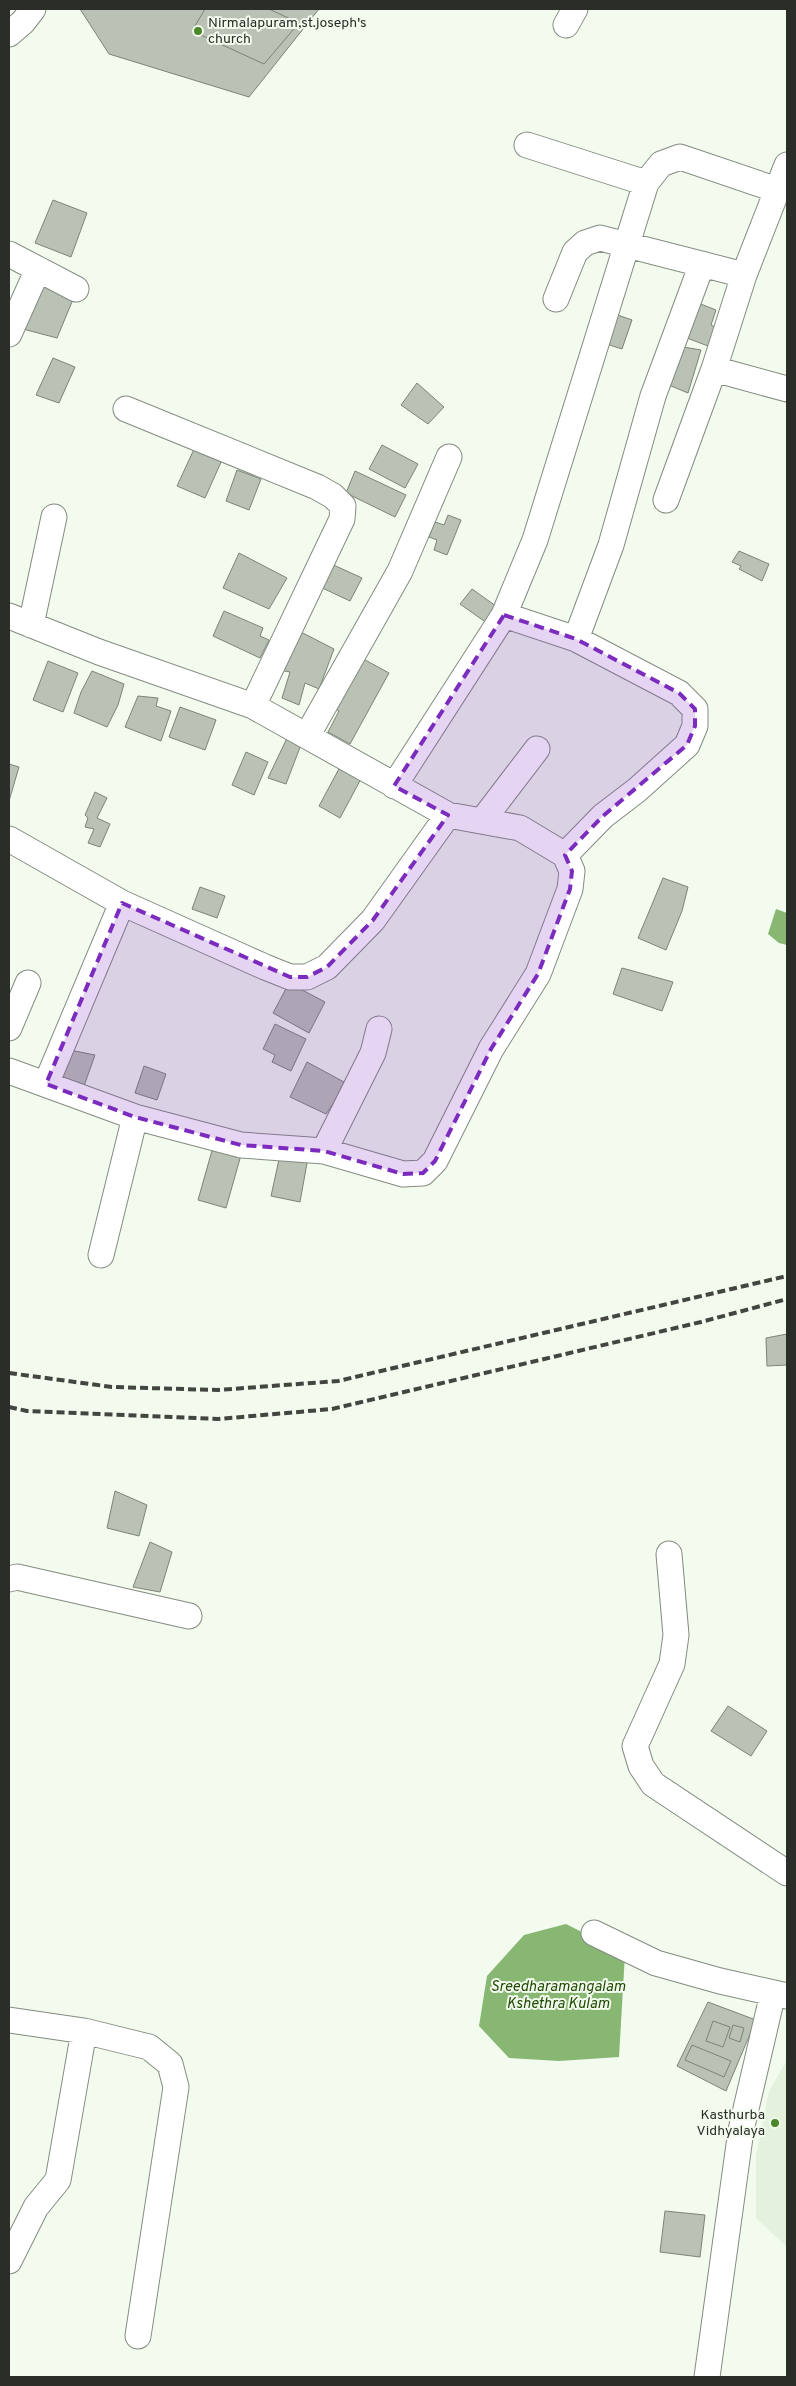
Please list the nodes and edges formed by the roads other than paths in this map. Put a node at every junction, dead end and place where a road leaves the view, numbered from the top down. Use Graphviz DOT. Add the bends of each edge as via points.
graph roads {
  1 [pos="33,9"];
  2 [pos="9,34"];
  3 [pos="527,145"];
  4 [pos="787,165"];
  5 [pos="646,183"];
  6 [pos="777,190"];
  7 [pos="626,244"];
  8 [pos="9,254"];
  9 [pos="702,264"];
  10 [pos="38,269"];
  11 [pos="744,275"];
  12 [pos="76,289"];
  13 [pos="556,299"];
  14 [pos="9,334"];
  15 [pos="714,368"];
  16 [pos="787,389"];
  17 [pos="126,409"];
  18 [pos="449,457"];
  19 [pos="666,500"];
  20 [pos="54,517"];
  21 [pos="504,615"];
  22 [pos="20,621"];
  23 [pos="576,639"];
  24 [pos="253,706"];
  25 [pos="307,736"];
  26 [pos="537,749"];
  27 [pos="394,786"];
  28 [pos="448,815"];
  29 [pos="482,821"];
  30 [pos="9,839"];
  31 [pos="565,855"];
  32 [pos="122,903"];
  33 [pos="28,983"];
  34 [pos="9,1028"];
  35 [pos="380,1029"];
  36 [pos="9,1071"];
  37 [pos="46,1084"];
  38 [pos="135,1117"];
  39 [pos="324,1151"];
  40 [pos="101,1255"];
  41 [pos="669,1554"];
  42 [pos="9,1579"];
  43 [pos="189,1616"];
  44 [pos="787,1873"];
  45 [pos="594,1933"];
  46 [pos="780,1994"];
  47 [pos="9,2020"];
  48 [pos="84,2032"];
  49 [pos="9,2261"];
  50 [pos="138,2336"];
  51 [pos="706,2377"];
  1 -- 2 [label="street"];
  3 -- 5 [label="street"];
  4 -- 6 [label="street"];
  5 -- 6 [label="street" via="662,164 680,157"];
  5 -- 7 [label="street"];
  6 -- 11 [label="street"];
  7 -- 9 [label="street"];
  7 -- 13 [label="street" via="600,238 585,243 574,252"];
  7 -- 21 [label="street" via="535,540"];
  8 -- 10 [label="street"];
  9 -- 11 [label="street"];
  9 -- 23 [label="street" via="653,396 611,545"];
  10 -- 12 [label="street"];
  10 -- 14 [label="street"];
  11 -- 15 [label="street"];
  15 -- 16 [label="street"];
  15 -- 19 [label="street"];
  17 -- 24 [label="street" via="317,488 334,496 343,506 342,520"];
  18 -- 25 [label="street" via="400,571"];
  20 -- 22 [label="street"];
  21 -- 23 [label="street"];
  21 -- 27 [label="street"];
  22 -- 24 [label="street"];
  23 -- 31 [label="street" via="679,694 695,709 695,726 687,745 603,816"];
  24 -- 25 [label="street"];
  25 -- 27 [label="street"];
  26 -- 29 [label="street"];
  27 -- 28 [label="street"];
  28 -- 29 [label="street"];
  28 -- 32 [label="street" via="374,920 327,967 307,976 290,977"];
  29 -- 31 [label="street" via="520,828"];
  30 -- 32 [label="street"];
  31 -- 39 [label="street" via="572,871 570,889 538,974 491,1049 435,1161 423,1173 403,1174"];
  32 -- 37 [label="street"];
  33 -- 34 [label="street"];
  35 -- 39 [label="street" via="373,1053"];
  36 -- 37 [label="street"];
  37 -- 38 [label="street"];
  38 -- 39 [label="street" via="241,1145"];
  38 -- 40 [label="street"];
  41 -- 44 [label="street" via="676,1635 672,1664 635,1746 641,1766 653,1784"];
  42 -- 43 [label="street" via="16,1577"];
  45 -- 46 [label="street" via="656,1962"];
  46 -- 51 [label="street" via="741,2130"];
  47 -- 48 [label="street"];
  48 -- 49 [label="street" via="58,2180 36,2207"];
  48 -- 50 [label="street" via="150,2047 170,2064 176,2087"];
}
